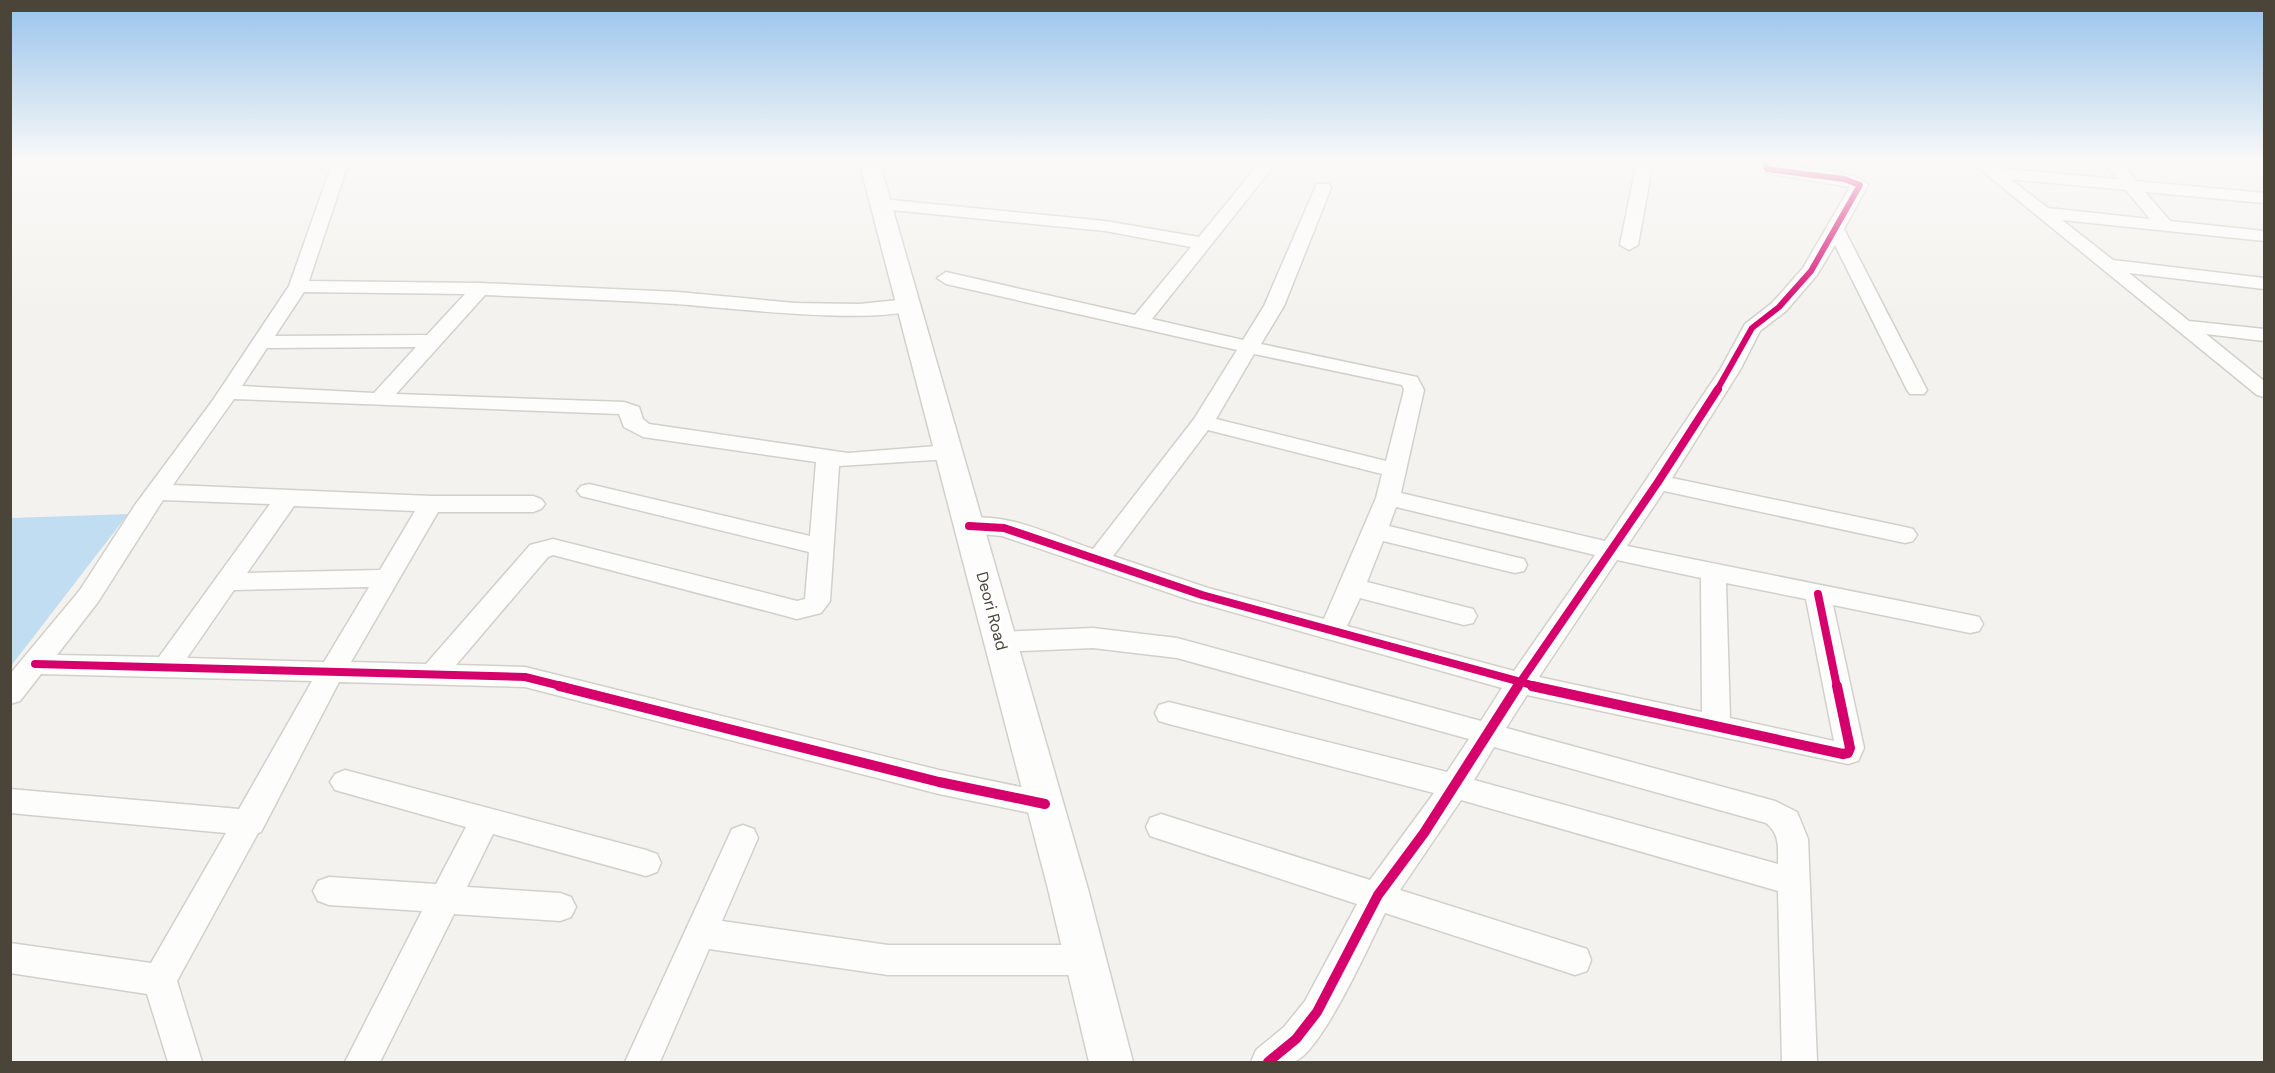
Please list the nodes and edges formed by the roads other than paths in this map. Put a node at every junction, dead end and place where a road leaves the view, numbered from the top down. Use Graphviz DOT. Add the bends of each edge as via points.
graph roads {
  1 [pos="324,211"];
  2 [pos="884,211"];
  3 [pos="957,211"];
  4 [pos="1228,211"];
  5 [pos="1313,211"];
  6 [pos="1636,211"];
  7 [pos="1845,211"];
  8 [pos="2040,211"];
  9 [pos="2152,211"];
  10 [pos="2042,213"];
  11 [pos="2165,226"];
  12 [pos="1836,230"];
  13 [pos="2265,236"];
  14 [pos="1202,243"];
  15 [pos="1629,245"];
  16 [pos="2106,265"];
  17 [pos="946,278"];
  18 [pos="2265,282"];
  19 [pos="298,286"];
  20 [pos="480,289"];
  21 [pos="909,305"];
  22 [pos="1139,323"];
  23 [pos="2183,326"];
  24 [pos="2265,335"];
  25 [pos="432,341"];
  26 [pos="261,342"];
  27 [pos="1248,348"];
  28 [pos="1917,390"];
  29 [pos="2265,391"];
  30 [pos="228,392"];
  31 [pos="379,400"];
  32 [pos="1203,422"];
  33 [pos="949,452"];
  34 [pos="828,457"];
  35 [pos="1395,470"];
  36 [pos="1658,482"];
  37 [pos="589,491"];
  38 [pos="156,492"];
  39 [pos="287,498"];
  40 [pos="1388,498"];
  41 [pos="430,504"];
  42 [pos="534,504"];
  43 [pos="969,526"];
  44 [pos="1376,531"];
  45 [pos="1905,535"];
  46 [pos="820,547"];
  47 [pos="1612,551"];
  48 [pos="1099,558"];
  49 [pos="1515,565"];
  50 [pos="1713,572"];
  51 [pos="385,578"];
  52 [pos="227,582"];
  53 [pos="1353,587"];
  54 [pos="1818,594"];
  55 [pos="1464,616"];
  56 [pos="1970,624"];
  57 [pos="1332,630"];
  58 [pos="1000,642"];
  59 [pos="35,664"];
  60 [pos="165,669"];
  61 [pos="332,671"];
  62 [pos="433,674"];
  63 [pos="1520,683"];
  64 [pos="10,694"];
  65 [pos="1169,713"];
  66 [pos="1716,726"];
  67 [pos="1488,733"];
  68 [pos="345,782"];
  69 [pos="1454,786"];
  70 [pos="10,801"];
  71 [pos="1045,804"];
  72 [pos="485,820"];
  73 [pos="250,823"];
  74 [pos="1161,827"];
  75 [pos="743,838"];
  76 [pos="646,863"];
  77 [pos="1792,882"];
  78 [pos="328,891"];
  79 [pos="1378,895"];
  80 [pos="445,899"];
  81 [pos="560,907"];
  82 [pos="700,933"];
  83 [pos="10,958"];
  84 [pos="1086,960"];
  85 [pos="1575,960"];
  86 [pos="160,980"];
  87 [pos="185,1062"];
  88 [pos="362,1062"];
  89 [pos="642,1062"];
  90 [pos="1111,1062"];
  91 [pos="1268,1062"];
  92 [pos="1800,1062"];
  1 -- 19 [label="street"];
  2 -- 21 [label="street, Deori Road"];
  3 -- 14 [label="street" via="1105,225"];
  4 -- 14 [label="street"];
  5 -- 27 [label="street" via="1274,306"];
  6 -- 15 [label="street"];
  7 -- 12 [label="street"];
  8 -- 10 [label="street"];
  9 -- 11 [label="street"];
  10 -- 11 [label="street"];
  10 -- 16 [label="street"];
  11 -- 13 [label="street"];
  12 -- 28 [label="street"];
  12 -- 36 [label="street" via="1803,281 1752,328 1730,370"];
  14 -- 22 [label="street"];
  16 -- 18 [label="street"];
  16 -- 23 [label="street"];
  17 -- 22 [label="street"];
  19 -- 20 [label="street"];
  19 -- 26 [label="street"];
  20 -- 21 [label="street" via="678,298 795,309 859,310"];
  20 -- 25 [label="street"];
  21 -- 33 [label="street, Deori Road"];
  22 -- 27 [label="street"];
  23 -- 24 [label="street"];
  23 -- 29 [label="street"];
  25 -- 26 [label="street"];
  25 -- 31 [label="street"];
  26 -- 30 [label="street"];
  27 -- 32 [label="street"];
  27 -- 35 [label="street" via="1410,381 1414,390"];
  30 -- 31 [label="street"];
  30 -- 38 [label="street"];
  31 -- 34 [label="street" via="624,408 631,412 632,422 643,430"];
  32 -- 35 [label="street"];
  32 -- 48 [label="street"];
  33 -- 34 [label="street" via="848,460"];
  33 -- 43 [label="street, Deori Road"];
  34 -- 46 [label="street"];
  35 -- 40 [label="street"];
  36 -- 45 [label="street"];
  36 -- 47 [label="street"];
  37 -- 46 [label="street"];
  38 -- 39 [label="street"];
  38 -- 59 [label="street" via="89,596"];
  39 -- 41 [label="street"];
  39 -- 52 [label="street"];
  40 -- 44 [label="street"];
  40 -- 47 [label="street"];
  41 -- 42 [label="street"];
  41 -- 51 [label="street"];
  43 -- 48 [label="street" via="1004,528"];
  43 -- 58 [label="street, Deori Road"];
  44 -- 49 [label="street"];
  44 -- 53 [label="street"];
  46 -- 62 [label="street" via="817,601 804,610 546,548"];
  47 -- 50 [label="street"];
  47 -- 63 [label="street"];
  48 -- 57 [label="street" via="1202,595"];
  50 -- 54 [label="street"];
  50 -- 66 [label="street"];
  51 -- 52 [label="street"];
  51 -- 61 [label="street"];
  52 -- 60 [label="street"];
  53 -- 55 [label="street"];
  53 -- 57 [label="street"];
  54 -- 56 [label="street"];
  54 -- 66 [label="street" via="1847,731 1848,753"];
  57 -- 63 [label="street"];
  58 -- 67 [label="street" via="1093,638 1177,648"];
  58 -- 71 [label="street, Deori Road"];
  59 -- 60 [label="street"];
  59 -- 64 [label="street"];
  60 -- 61 [label="street"];
  61 -- 62 [label="street"];
  61 -- 73 [label="street"];
  62 -- 71 [label="street" via="525,678 939,782"];
  63 -- 66 [label="street"];
  63 -- 67 [label="street"];
  65 -- 69 [label="street"];
  67 -- 69 [label="street"];
  67 -- 77 [label="street" via="1775,813 1792,831"];
  68 -- 72 [label="street"];
  69 -- 77 [label="street"];
  69 -- 79 [label="street"];
  70 -- 73 [label="street"];
  71 -- 84 [label="street, Deori Road"];
  72 -- 76 [label="street"];
  72 -- 80 [label="street"];
  73 -- 86 [label="street"];
  74 -- 79 [label="street"];
  75 -- 82 [label="street"];
  77 -- 92 [label="street"];
  78 -- 80 [label="street"];
  79 -- 85 [label="street"];
  79 -- 91 [label="street" via="1317,1012 1296,1039"];
  80 -- 81 [label="street"];
  80 -- 88 [label="street"];
  82 -- 84 [label="street" via="888,960"];
  82 -- 89 [label="street"];
  83 -- 86 [label="street"];
  84 -- 90 [label="street, Deori Road"];
  86 -- 87 [label="street"];
}
